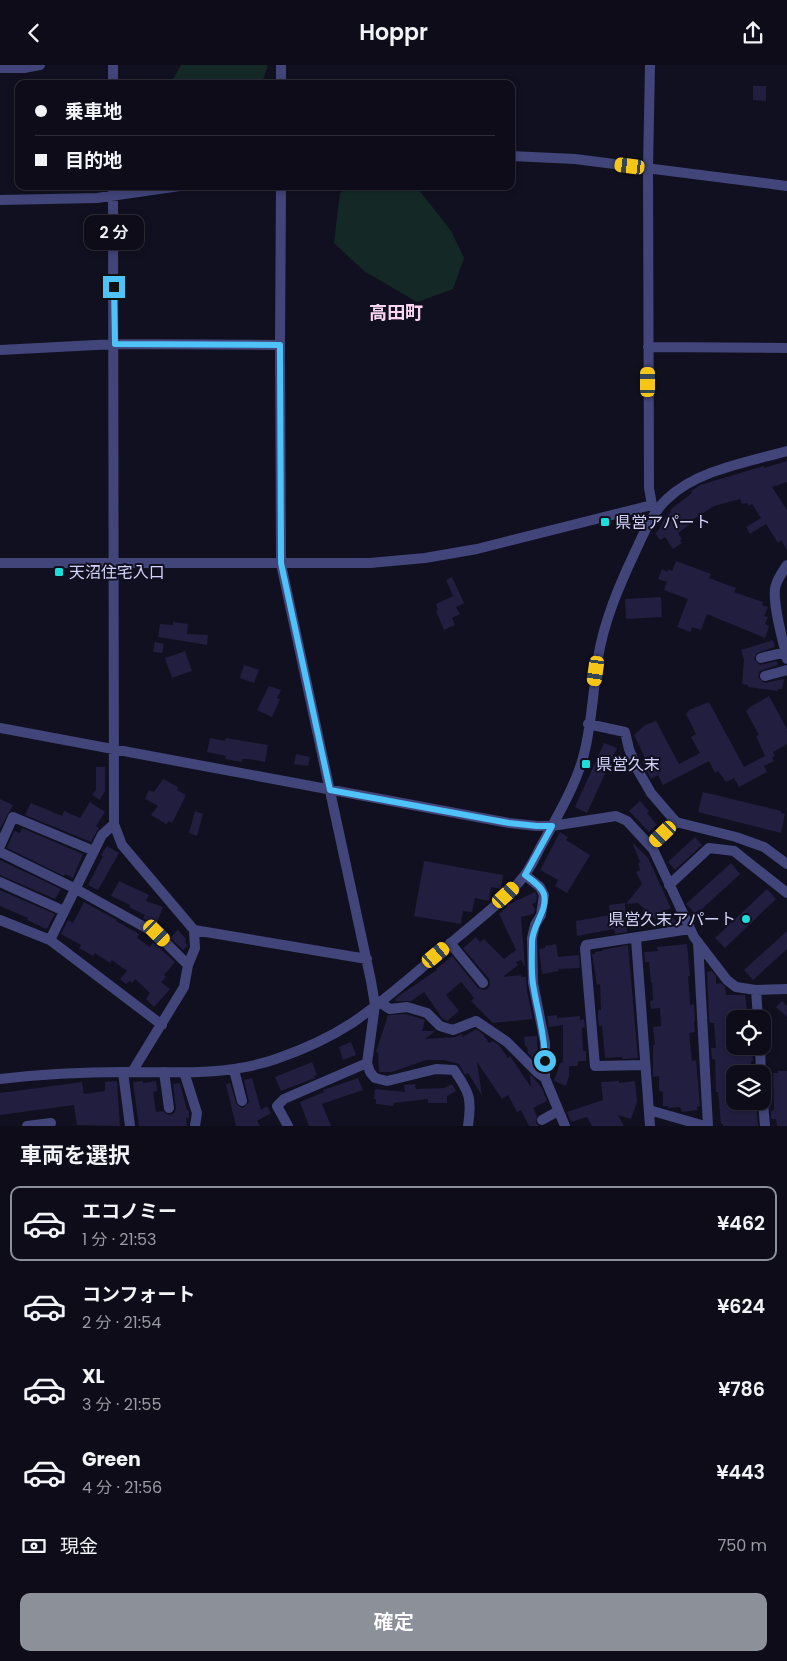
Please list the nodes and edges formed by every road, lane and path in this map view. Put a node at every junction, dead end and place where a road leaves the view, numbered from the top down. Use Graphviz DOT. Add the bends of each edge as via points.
graph roads {
  1 [pos="40,65"];
  2 [pos="112,65"];
  3 [pos="281,65"];
  4 [pos="650,65"];
  5 [pos="0,68"];
  6 [pos="113,80"];
  7 [pos="281,80"];
  8 [pos="515,156"];
  9 [pos="648,168"];
  10 [pos="787,186"];
  11 [pos="126,190"];
  12 [pos="281,190"];
  13 [pos="113,191"];
  14 [pos="0,200"];
  15 [pos="115,344"];
  16 [pos="280,345"];
  17 [pos="648,347"];
  18 [pos="787,348"];
  19 [pos="0,350"];
  20 [pos="787,451"];
  21 [pos="654,507"];
  22 [pos="0,563"];
  23 [pos="113,563"];
  24 [pos="281,563"];
  25 [pos="787,565"];
  26 [pos="786,655"];
  27 [pos="761,658"];
  28 [pos="787,670"];
  29 [pos="765,676"];
  30 [pos="588,724"];
  31 [pos="0,728"];
  32 [pos="115,749"];
  33 [pos="330,790"];
  34 [pos="676,822"];
  35 [pos="114,824"];
  36 [pos="552,826"];
  37 [pos="0,846"];
  38 [pos="650,846"];
  39 [pos="94,851"];
  40 [pos="0,853"];
  41 [pos="787,865"];
  42 [pos="525,875"];
  43 [pos="0,882"];
  44 [pos="670,885"];
  45 [pos="76,889"];
  46 [pos="787,893"];
  47 [pos="64,911"];
  48 [pos="0,920"];
  49 [pos="690,929"];
  50 [pos="194,930"];
  51 [pos="636,939"];
  52 [pos="50,940"];
  53 [pos="698,942"];
  54 [pos="450,943"];
  55 [pos="367,959"];
  56 [pos="188,965"];
  57 [pos="483,983"];
  58 [pos="756,989"];
  59 [pos="787,989"];
  60 [pos="377,1004"];
  61 [pos="757,1010"];
  62 [pos="162,1025"];
  63 [pos="367,1063"];
  64 [pos="645,1065"];
  65 [pos="234,1069"];
  66 [pos="128,1072"];
  67 [pos="164,1072"];
  68 [pos="184,1072"];
  69 [pos="545,1078"];
  70 [pos="0,1079"];
  71 [pos="242,1101"];
  72 [pos="168,1108"];
  73 [pos="649,1110"];
  74 [pos="764,1110"];
  75 [pos="558,1111"];
  76 [pos="542,1120"];
  77 [pos="51,1123"];
  78 [pos="27,1126"];
  79 [pos="130,1126"];
  80 [pos="195,1126"];
  81 [pos="288,1126"];
  82 [pos="468,1126"];
  83 [pos="565,1126"];
  84 [pos="650,1126"];
  85 [pos="707,1126"];
  86 [pos="765,1126"];
  1 -- 5 [label="street" via="24,69"];
  2 -- 6 [label="street"];
  3 -- 7 [label="street"];
  4 -- 9 [label="street"];
  8 -- 9 [label="street" via="575,159"];
  9 -- 10 [label="street"];
  9 -- 17 [label="street"];
  11 -- 13 [label="street"];
  12 -- 16 [label="street"];
  13 -- 14 [label="street" via="97,198"];
  13 -- 15 [label="street"];
  15 -- 16 [label="street"];
  15 -- 19 [label="street"];
  15 -- 23 [label="street"];
  16 -- 24 [label="street"];
  17 -- 18 [label="street"];
  17 -- 21 [label="street" via="649,488"];
  20 -- 21 [label="street" via="694,480"];
  21 -- 24 [label="street" via="477,549 425,558 370,563"];
  21 -- 30 [label="street" via="608,617 598,656"];
  22 -- 23 [label="street"];
  23 -- 24 [label="street"];
  23 -- 32 [label="street"];
  24 -- 33 [label="street"];
  25 -- 26 [label="street" via="775,589"];
  26 -- 27 [label="street"];
  28 -- 29 [label="street"];
  30 -- 34 [label="street" via="625,733 636,767 651,793"];
  30 -- 36 [label="street" via="584,754"];
  31 -- 32 [label="street"];
  32 -- 33 [label="street"];
  32 -- 35 [label="street"];
  33 -- 36 [label="street" via="509,823"];
  33 -- 55 [label="street"];
  34 -- 38 [label="street"];
  34 -- 41 [label="street" via="764,847"];
  35 -- 39 [label="street" via="102,835"];
  35 -- 50 [label="street" via="122,845"];
  36 -- 38 [label="street" via="616,816 627,821"];
  36 -- 42 [label="street"];
  37 -- 39 [label="street" via="13,817"];
  38 -- 44 [label="street"];
  39 -- 45 [label="street"];
  40 -- 45 [label="street"];
  42 -- 54 [label="street"];
  42 -- 69 [label="street" via="540,887 544,895 532,939 532,962 545,1043"];
  43 -- 47 [label="street"];
  44 -- 46 [label="street" via="709,848 734,851"];
  44 -- 49 [label="street"];
  45 -- 47 [label="street"];
  45 -- 56 [label="street" via="157,933"];
  47 -- 52 [label="street"];
  48 -- 52 [label="street"];
  49 -- 51 [label="street"];
  49 -- 53 [label="street"];
  50 -- 55 [label="street"];
  50 -- 56 [label="street" via="195,948"];
  51 -- 64 [label="street"];
  51 -- 64 [label="street" via="585,947 594,1066"];
  52 -- 62 [label="street"];
  53 -- 58 [label="street" via="727,980 736,987"];
  53 -- 85 [label="street"];
  54 -- 57 [label="street"];
  54 -- 60 [label="street"];
  55 -- 60 [label="street"];
  56 -- 62 [label="street" via="184,987"];
  58 -- 59 [label="street"];
  58 -- 61 [label="street"];
  60 -- 63 [label="street"];
  60 -- 65 [label="street" via="352,1023 303,1049"];
  60 -- 69 [label="street" via="390,1009 407,1007 426,1013 440,1026 453,1030 476,1021 507,1042"];
  62 -- 66 [label="street"];
  63 -- 81 [label="street" via="284,1099 277,1106"];
  63 -- 82 [label="street" via="375,1078 387,1081 436,1069 454,1070 466,1087 471,1105"];
  64 -- 73 [label="street"];
  65 -- 68 [label="street"];
  65 -- 71 [label="street"];
  66 -- 67 [label="street"];
  66 -- 70 [label="street" via="75,1072"];
  66 -- 79 [label="street"];
  67 -- 68 [label="street"];
  67 -- 72 [label="street"];
  68 -- 80 [label="street" via="197,1113"];
  69 -- 75 [label="street"];
  73 -- 84 [label="street"];
  73 -- 85 [label="street"];
  74 -- 86 [label="street"];
  75 -- 76 [label="street"];
  75 -- 83 [label="street"];
  77 -- 78 [label="street"];
}
